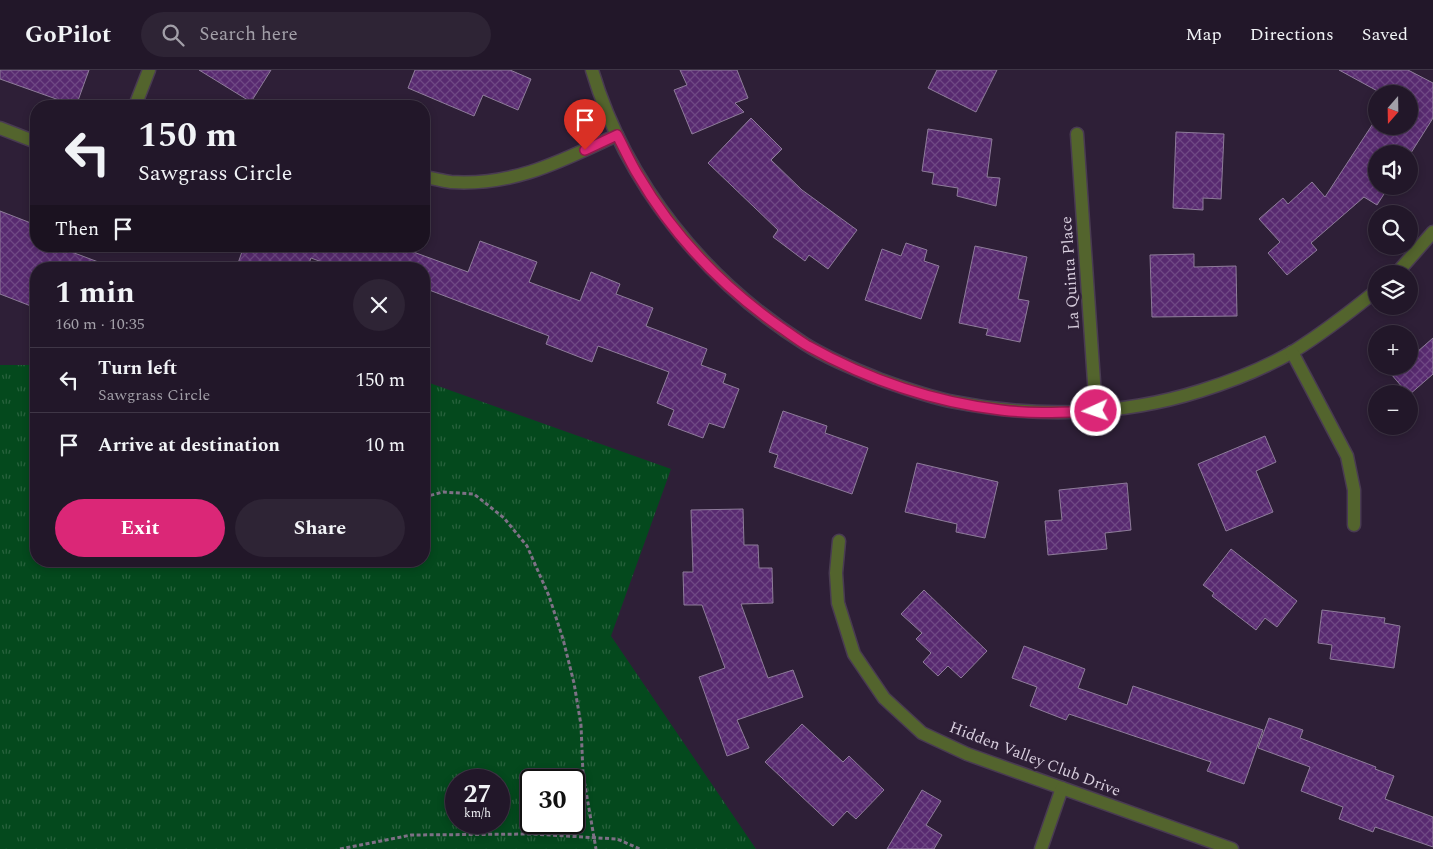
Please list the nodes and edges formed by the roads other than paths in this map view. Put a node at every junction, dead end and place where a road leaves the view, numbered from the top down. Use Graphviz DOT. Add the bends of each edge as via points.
graph roads {
  1 [pos="149,70"];
  2 [pos="592,70"];
  3 [pos="138,100"];
  4 [pos="0,128"];
  5 [pos="1077,134"];
  6 [pos="617,135"];
  7 [pos="30,140"];
  8 [pos="430,178"];
  9 [pos="1433,232"];
  10 [pos="1404,265"];
  11 [pos="1368,297"];
  12 [pos="1292,352"];
  13 [pos="1096,411"];
  14 [pos="1354,525"];
  15 [pos="839,541"];
  16 [pos="1062,788"];
  17 [pos="1041,849"];
  18 [pos="1232,849"];
  1 -- 3 [label="street"];
  2 -- 6 [label="street"];
  4 -- 7 [label="street"];
  5 -- 13 [label="street, La Quinta Place"];
  6 -- 8 [label="street" via="555,164 504,180 449,182"];
  6 -- 13 [label="street" via="638,176 692,248 763,315 807,345 853,369 902,388 953,402 1011,411"];
  9 -- 10 [label="street"];
  11 -- 12 [label="street" via="1346,316"];
  12 -- 13 [label="street" via="1199,391 1149,404"];
  12 -- 14 [label="street" via="1347,456 1354,490"];
  15 -- 16 [label="street, Hidden Valley Club Drive" via="838,603 854,654 884,698 922,733 967,754"];
  16 -- 17 [label="street"];
  16 -- 18 [label="street, Hidden Valley Club Drive"];
}
